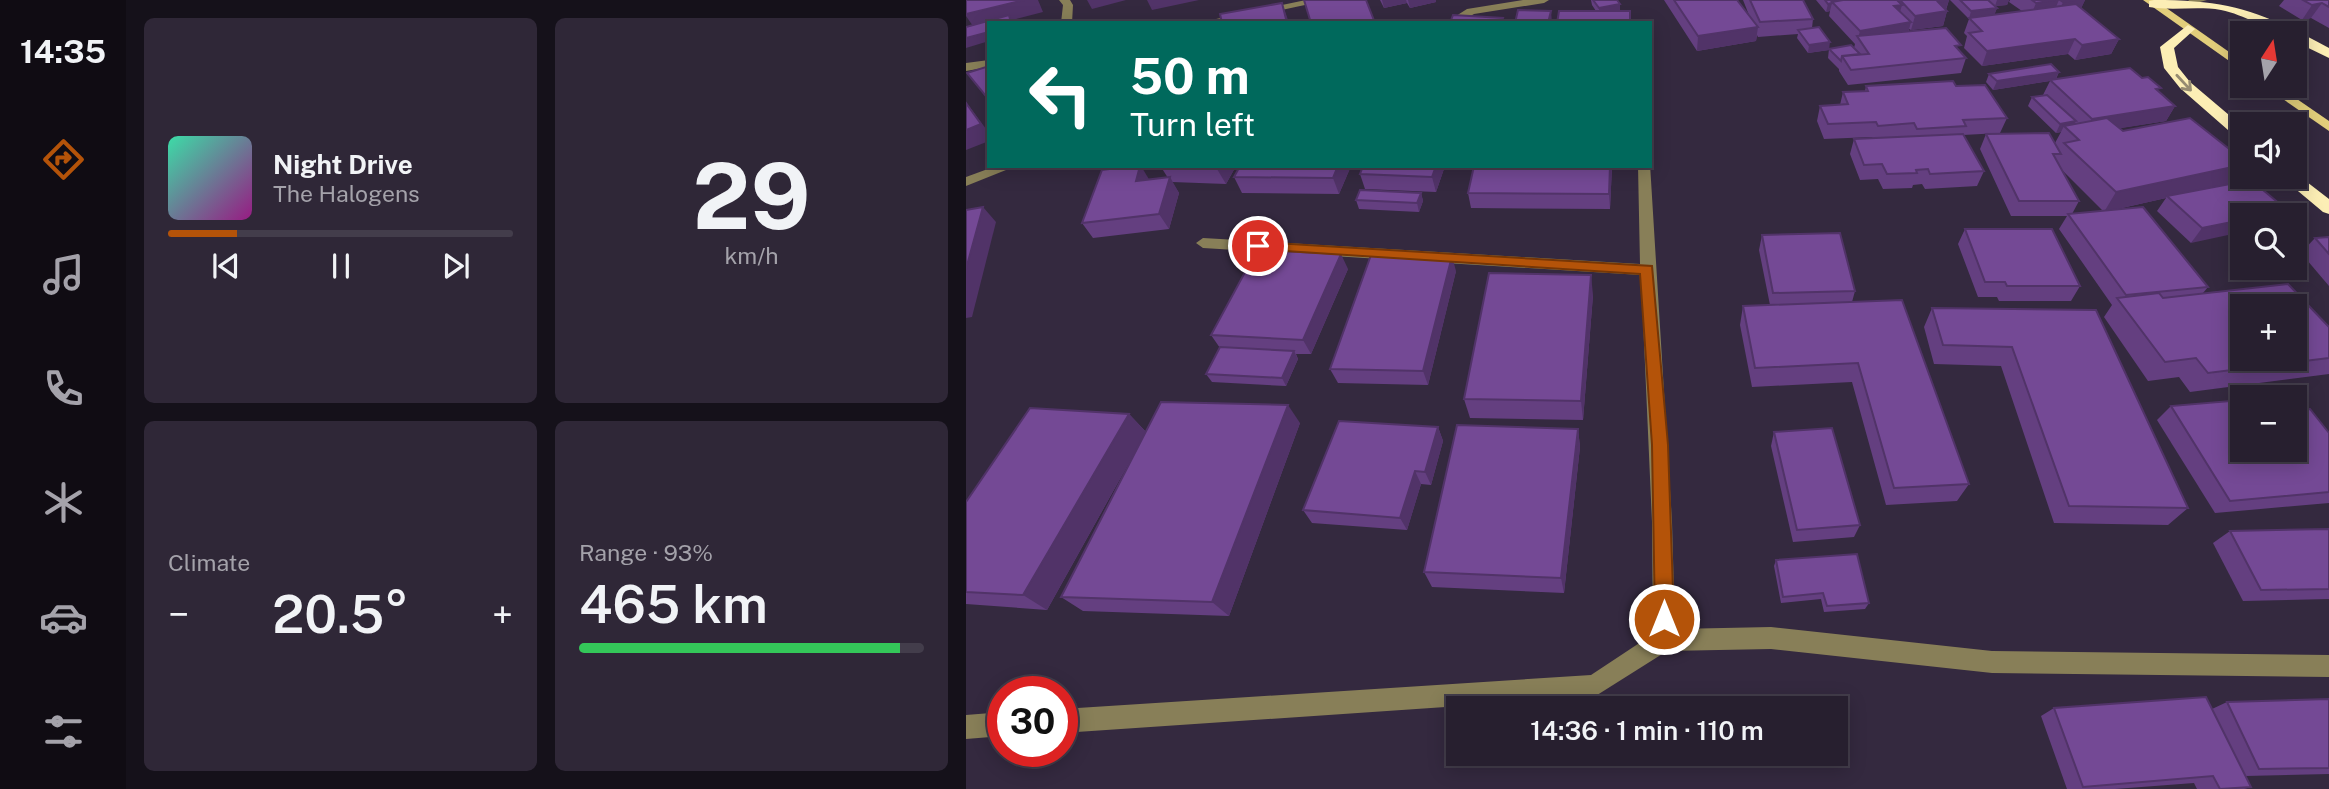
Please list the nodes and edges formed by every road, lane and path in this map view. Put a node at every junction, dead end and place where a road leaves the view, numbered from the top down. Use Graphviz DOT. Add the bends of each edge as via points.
graph roads {
  1 [pos="1064,0"];
  2 [pos="1323,0"];
  3 [pos="1544,0"];
  4 [pos="2197,1"];
  5 [pos="2151,2"];
  6 [pos="1066,21"];
  7 [pos="1213,21"];
  8 [pos="1454,21"];
  9 [pos="2267,21"];
  10 [pos="2188,29"];
  11 [pos="2307,42"];
  12 [pos="2329,54"];
  13 [pos="2230,58"];
  14 [pos="987,63"];
  15 [pos="966,67"];
  16 [pos="2287,98"];
  17 [pos="2230,124"];
  18 [pos="2329,127"];
  19 [pos="1004,168"];
  20 [pos="1645,168"];
  21 [pos="966,182"];
  22 [pos="2306,189"];
  23 [pos="2329,208"];
  24 [pos="1203,243"];
  25 [pos="1647,270"];
  26 [pos="1664,640"];
  27 [pos="2329,666"];
  28 [pos="1078,720"];
  29 [pos="987,725"];
  30 [pos="966,727"];
  1 -- 6 [label="street"];
  2 -- 7 [label="street"];
  3 -- 8 [label="street" via="1471,11"];
  4 -- 5 [label="highway"];
  4 -- 9 [label="highway"];
  5 -- 10 [label="main road"];
  10 -- 13 [label="main road"];
  10 -- 17 [label="highway, one-way" via="2167,47 2171,68"];
  11 -- 12 [label="highway"];
  14 -- 15 [label="street"];
  16 -- 18 [label="main road"];
  19 -- 21 [label="street"];
  20 -- 25 [label="street"];
  22 -- 23 [label="highway"];
  24 -- 25 [label="street"];
  25 -- 26 [label="street" via="1661,458"];
  26 -- 27 [label="street" via="1771,638 1992,662"];
  26 -- 28 [label="street" via="1594,686"];
  29 -- 30 [label="street"];
}
